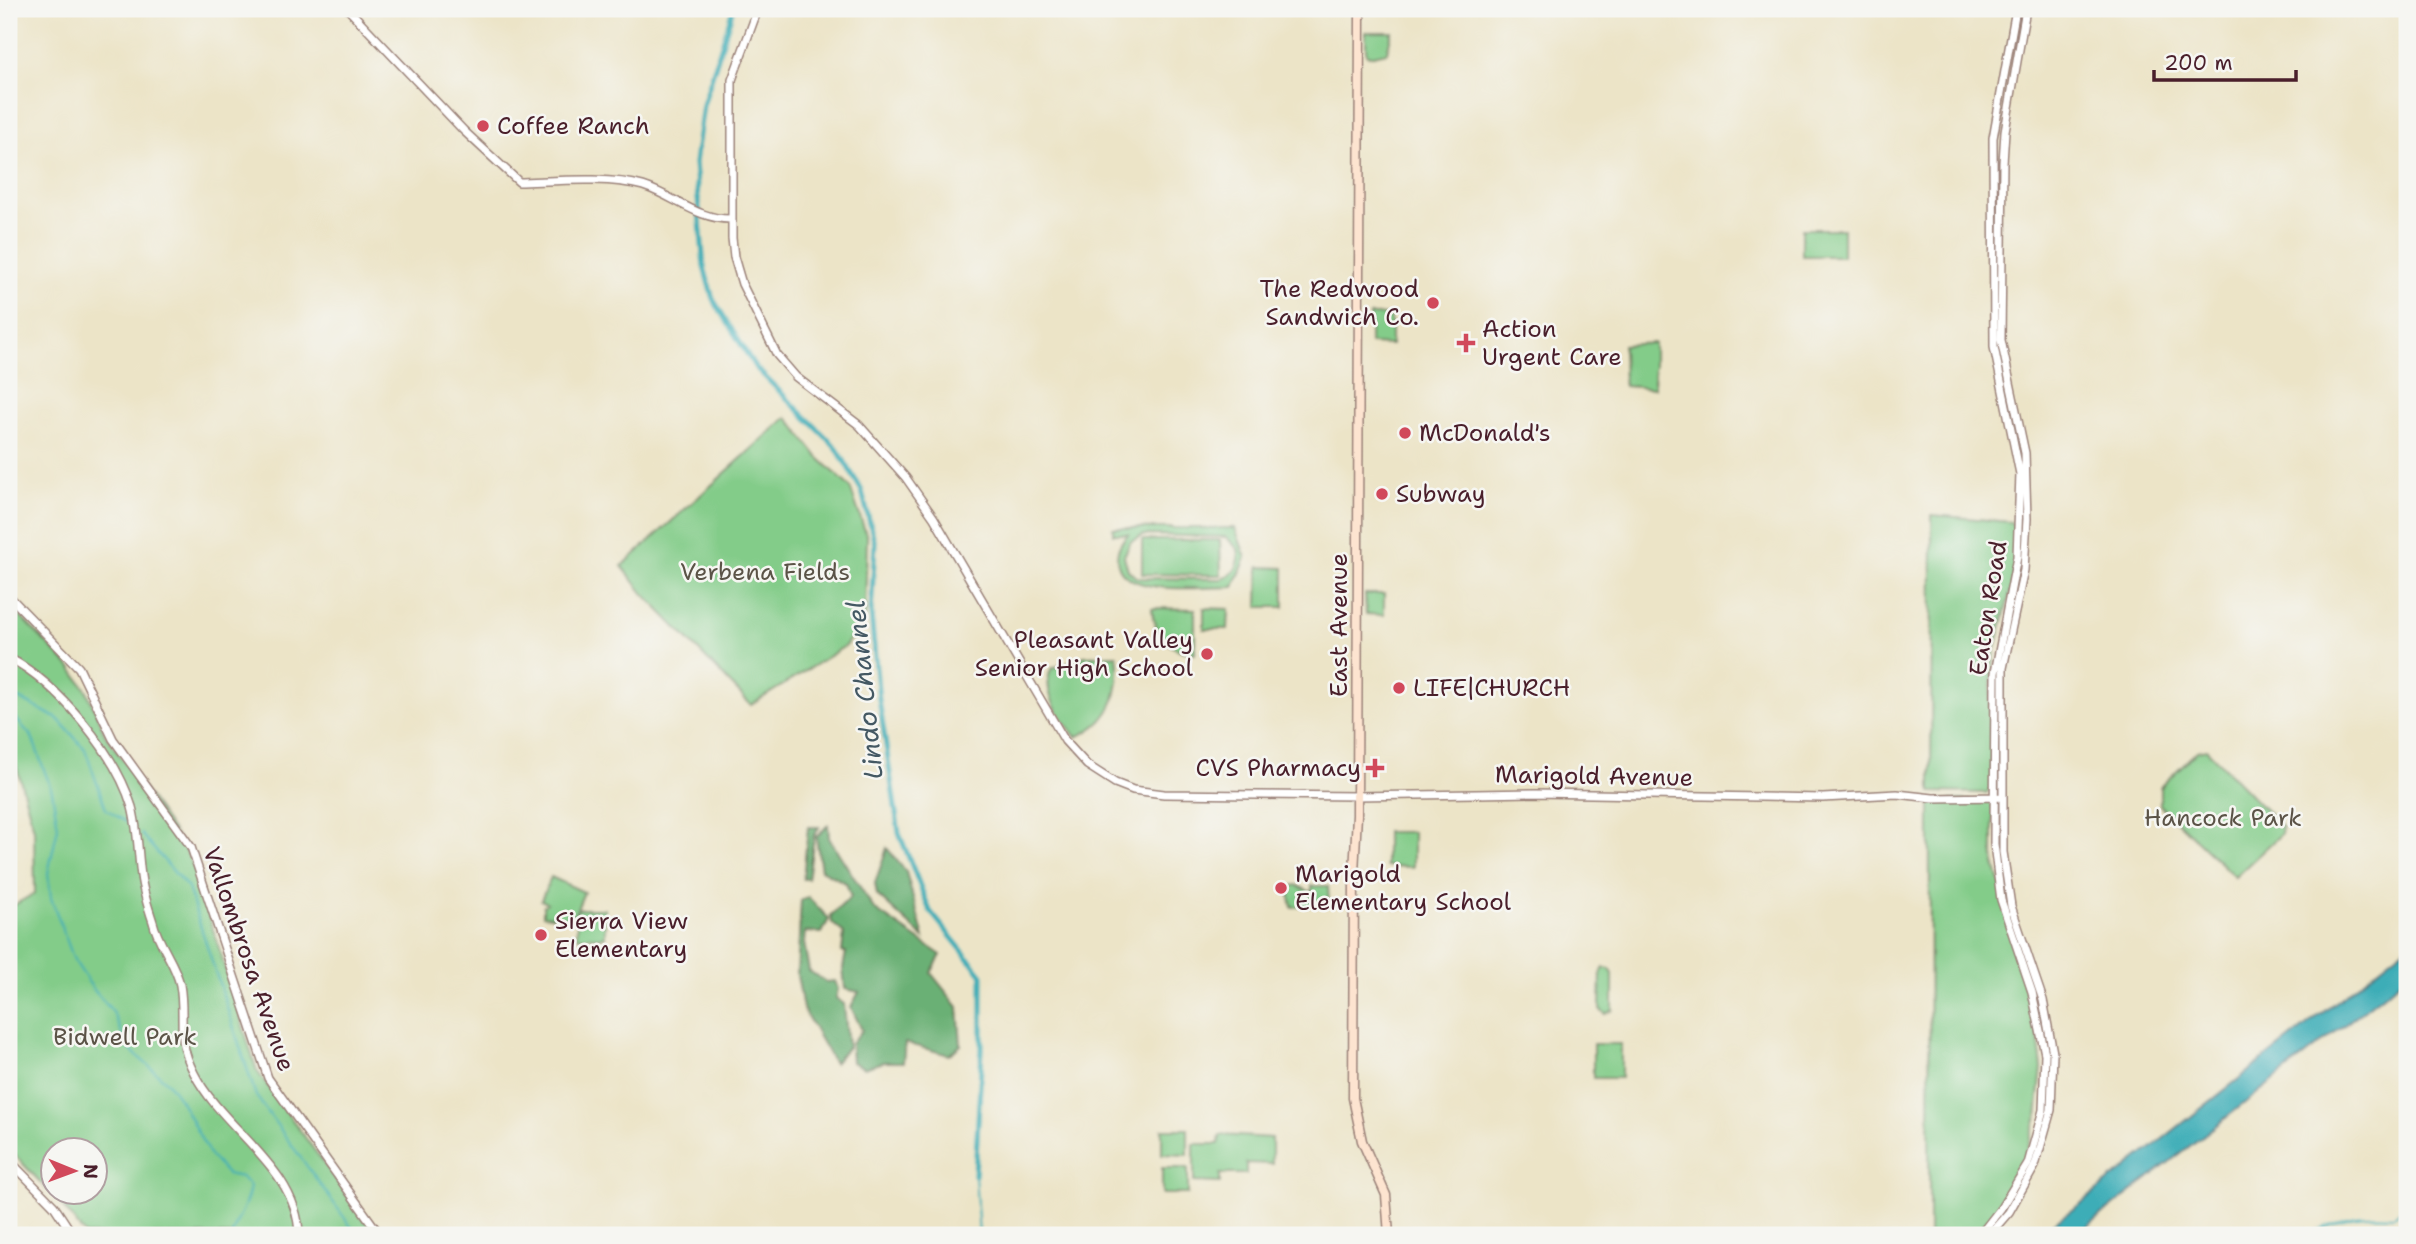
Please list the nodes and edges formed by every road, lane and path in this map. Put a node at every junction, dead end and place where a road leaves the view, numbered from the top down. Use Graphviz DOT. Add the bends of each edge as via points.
graph roads {
  1 [pos="348,9"];
  2 [pos="758,9"];
  3 [pos="1360,9"];
  4 [pos="2016,9"];
  5 [pos="2026,9"];
  6 [pos="732,219"];
  7 [pos="9,596"];
  8 [pos="9,658"];
  9 [pos="1357,796"];
  10 [pos="1999,797"];
  11 [pos="9,1160"];
  12 [pos="73,1235"];
  13 [pos="299,1235"];
  14 [pos="380,1235"];
  15 [pos="1389,1235"];
  16 [pos="1980,1235"];
  17 [pos="1989,1235"];
  1 -- 6 [label="street" via="519,182 623,183 644,187 710,219"];
  2 -- 6 [label="street, Marigold Avenue" via="732,80"];
  3 -- 9 [label="main road, East Avenue"];
  4 -- 10 [label="street, Eaton Road" via="1993,138 1994,347 2020,474 2017,557 1995,673"];
  5 -- 10 [label="street, Eaton Road" via="2005,131 2001,340 2025,453 2027,519 2024,570 2003,668"];
  6 -- 9 [label="street, Marigold Avenue" via="737,270 777,355 796,377 859,425 906,478 1054,725 1087,765 1115,783 1148,793"];
  7 -- 14 [label="street, Vallombrosa Avenue" via="79,667 113,739 191,847 268,1078"];
  8 -- 13 [label="street" via="24,666 75,714 117,775 132,808 141,879 156,935 178,978 182,1042 195,1075 287,1189"];
  9 -- 10 [label="street, Marigold Avenue"];
  9 -- 15 [label="main road, East Avenue" via="1353,1098 1362,1141 1387,1195"];
  10 -- 16 [label="street, Eaton Road" via="1997,881 2039,1017 2045,1054 2044,1097 2028,1164"];
  10 -- 17 [label="street, Eaton Road" via="2007,890 2043,1000 2053,1053 2051,1110 2035,1166 2009,1212"];
  11 -- 12 [label="street" via="54,1206"];
}
